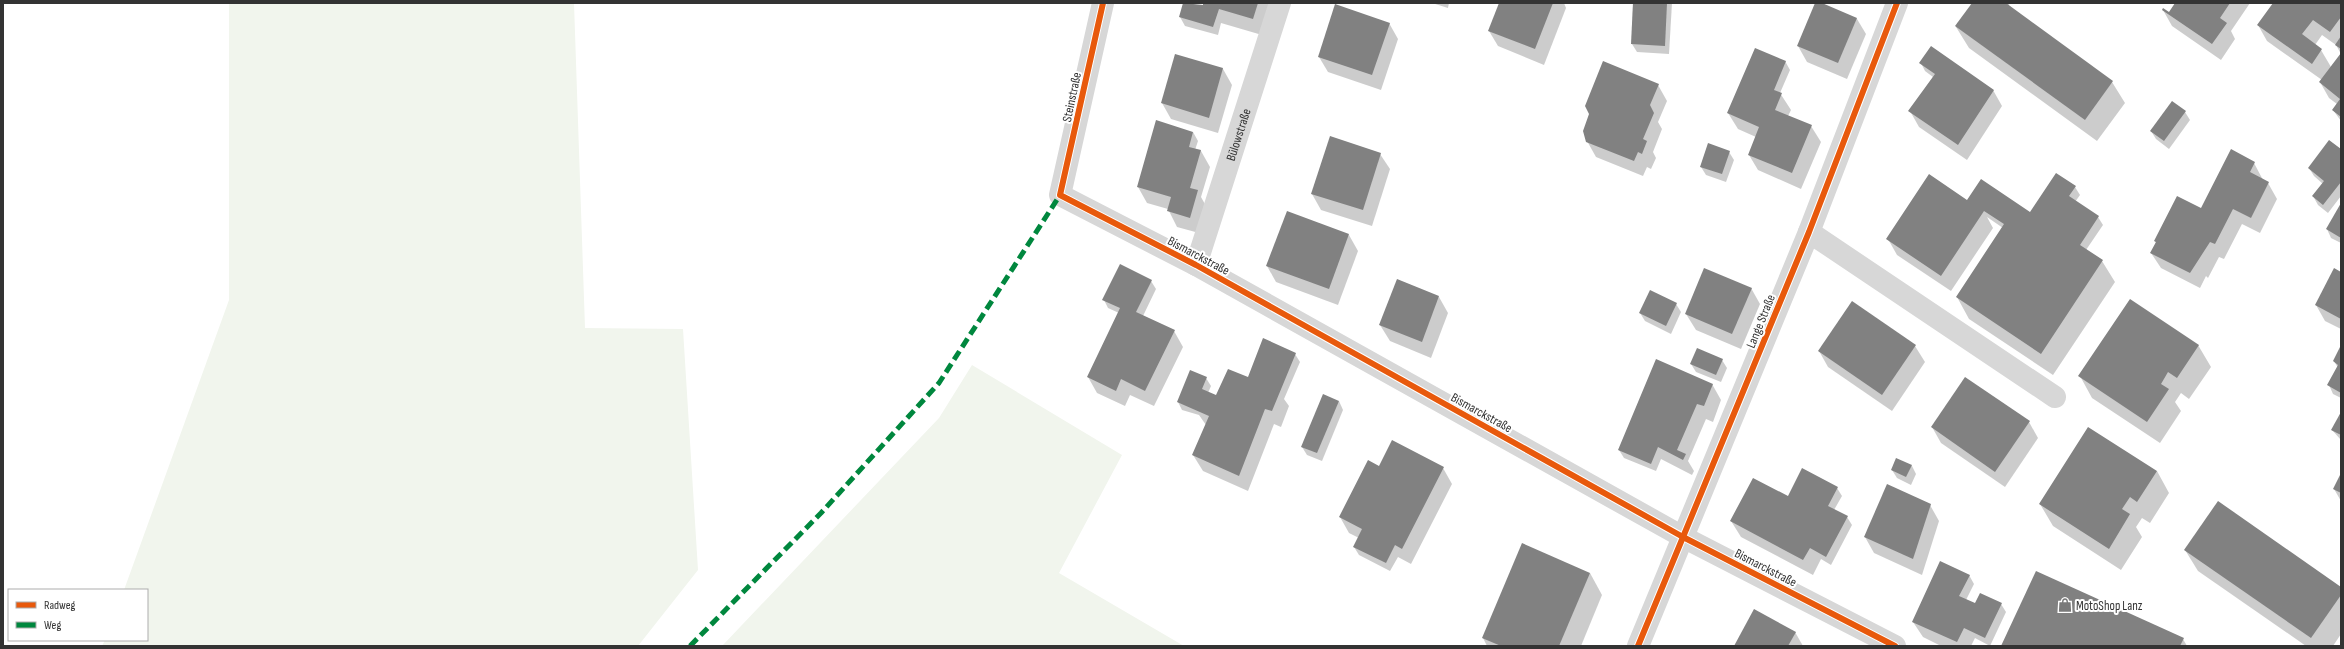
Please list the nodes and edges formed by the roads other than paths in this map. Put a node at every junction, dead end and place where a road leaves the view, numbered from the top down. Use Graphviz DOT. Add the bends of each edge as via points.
graph roads {
  1 [pos="1102,3"];
  2 [pos="1280,3"];
  3 [pos="1897,3"];
  4 [pos="1060,195"];
  5 [pos="1809,232"];
  6 [pos="1196,265"];
  7 [pos="2055,397"];
  8 [pos="1683,537"];
  9 [pos="1638,646"];
  10 [pos="1895,646"];
  1 -- 4 [label="street, Steinstraße"];
  2 -- 6 [label="street, Bülowstraße"];
  3 -- 5 [label="street, Lange Straße"];
  4 -- 6 [label="street, Bismarckstraße"];
  5 -- 7 [label="street"];
  5 -- 8 [label="street, Lange Straße"];
  6 -- 8 [label="street, Bismarckstraße"];
  8 -- 9 [label="street, Lange Straße"];
  8 -- 10 [label="street, Bismarckstraße"];
}
